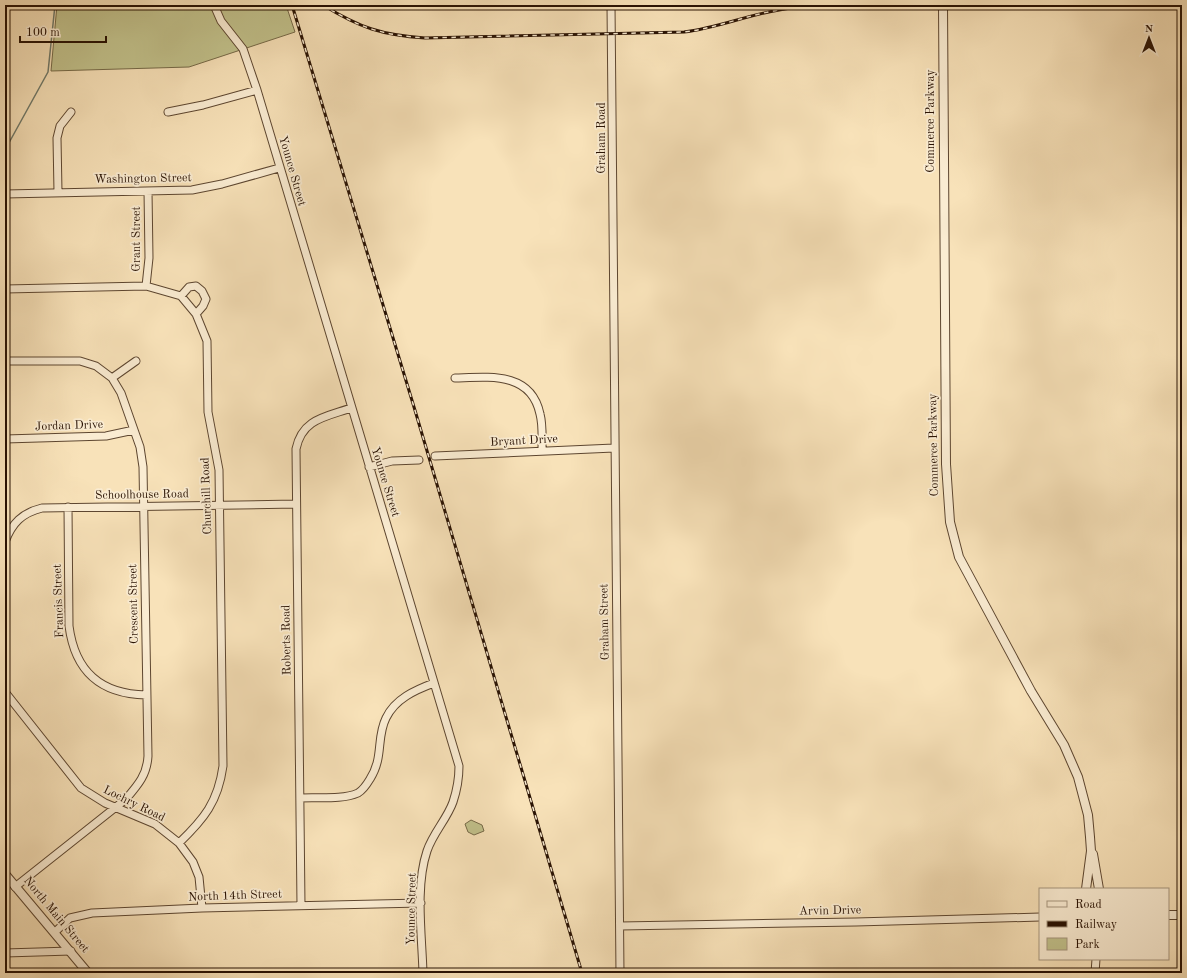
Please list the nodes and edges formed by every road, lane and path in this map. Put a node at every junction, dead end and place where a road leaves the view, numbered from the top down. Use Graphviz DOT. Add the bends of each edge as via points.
graph roads {
  1 [pos="214,5"];
  2 [pos="611,5"];
  3 [pos="943,5"];
  4 [pos="257,90"];
  5 [pos="71,112"];
  6 [pos="168,112"];
  7 [pos="279,168"];
  8 [pos="148,191"];
  9 [pos="58,192"];
  10 [pos="5,194"];
  11 [pos="614,270"];
  12 [pos="146,286"];
  13 [pos="5,289"];
  14 [pos="181,296"];
  15 [pos="196,314"];
  16 [pos="5,361"];
  17 [pos="136,361"];
  18 [pos="112,378"];
  19 [pos="455,378"];
  20 [pos="351,408"];
  21 [pos="134,430"];
  22 [pos="5,439"];
  23 [pos="614,448"];
  24 [pos="542,451"];
  25 [pos="435,456"];
  26 [pos="419,460"];
  27 [pos="369,467"];
  28 [pos="296,504"];
  29 [pos="219,505"];
  30 [pos="144,506"];
  31 [pos="68,507"];
  32 [pos="5,542"];
  33 [pos="434,683"];
  34 [pos="5,692"];
  35 [pos="146,695"];
  36 [pos="300,798"];
  37 [pos="116,806"];
  38 [pos="179,843"];
  39 [pos="1091,851"];
  40 [pos="5,874"];
  41 [pos="15,887"];
  42 [pos="1086,888"];
  43 [pos="1099,888"];
  44 [pos="421,903"];
  45 [pos="301,906"];
  46 [pos="202,908"];
  47 [pos="1169,915"];
  48 [pos="1182,915"];
  49 [pos="1039,917"];
  50 [pos="620,926"];
  51 [pos="55,932"];
  52 [pos="71,951"];
  53 [pos="5,953"];
  54 [pos="1094,960"];
  55 [pos="88,973"];
  56 [pos="423,973"];
  57 [pos="620,973"];
  58 [pos="1095,973"];
  1 -- 4 [label="street, Younce Street" via="221,21 243,49"];
  2 -- 11 [label="street, Graham Road"];
  3 -- 39 [label="street, Commerce Parkway" via="946,464 950,522 959,557 1073,763 1088,815"];
  4 -- 6 [label="street"];
  4 -- 7 [label="street, Younce Street"];
  5 -- 9 [label="street" via="60,126 58,138"];
  7 -- 8 [label="street, Washington Street" via="206,188"];
  7 -- 20 [label="street, Younce Street"];
  8 -- 9 [label="street, Washington Street"];
  8 -- 12 [label="street, Grant Street" via="149,258"];
  9 -- 10 [label="street, Washington Street"];
  11 -- 23 [label="street, Graham Street"];
  12 -- 13 [label="street"];
  12 -- 14 [label="street"];
  14 -- 15 [label="street, Churchill Road"];
  14 -- 15 [label="street" via="189,287 196,286 202,291 206,298"];
  15 -- 29 [label="street, Churchill Road" via="207,341 208,412 218,460"];
  16 -- 18 [label="street, Crescent Street" via="80,361 96,366"];
  17 -- 18 [label="street"];
  18 -- 21 [label="street, Crescent Street" via="121,393"];
  19 -- 24 [label="street" via="499,377 512,380 524,387 535,400 540,414"];
  20 -- 27 [label="street, Younce Street"];
  20 -- 28 [label="street, Roberts Road" via="318,419 301,432 296,449"];
  21 -- 22 [label="street, Jordan Drive" via="106,436"];
  21 -- 30 [label="street, Crescent Street" via="143,467"];
  23 -- 24 [label="street, Bryant Drive"];
  23 -- 50 [label="street, Graham Street"];
  24 -- 25 [label="street, Bryant Drive"];
  26 -- 27 [label="street" via="392,461"];
  27 -- 33 [label="street, Younce Street"];
  28 -- 29 [label="street, Schoolhouse Road"];
  28 -- 36 [label="street, Roberts Road"];
  29 -- 30 [label="street, Schoolhouse Road"];
  29 -- 38 [label="street, Churchill Road" via="223,766 220,787 212,805 198,825"];
  30 -- 31 [label="street, Schoolhouse Road"];
  30 -- 35 [label="street, Crescent Street"];
  31 -- 32 [label="street, Schoolhouse Road" via="42,508 27,513 16,520"];
  31 -- 35 [label="street, Francis Street" via="69,626 77,658 91,676 105,686 117,692"];
  33 -- 36 [label="street" via="407,694 386,718 376,771 360,792 351,796"];
  33 -- 44 [label="street, Younce Street" via="459,766 453,803 427,851"];
  34 -- 37 [label="street, Lochry Road" via="74,780 93,796"];
  35 -- 37 [label="street, Crescent Street" via="146,770 139,785"];
  36 -- 45 [label="street, Roberts Road"];
  37 -- 38 [label="street, Lochry Road" via="155,824"];
  37 -- 41 [label="street, Crescent Street"];
  38 -- 46 [label="street, Lochry Road" via="193,862 199,876"];
  39 -- 42 [label="street, Commerce Parkway"];
  39 -- 43 [label="street, Commerce Parkway"];
  40 -- 41 [label="street, North Main Street"];
  41 -- 51 [label="street, North Main Street"];
  44 -- 45 [label="street, North 14th Street"];
  44 -- 56 [label="street, Younce Street"];
  45 -- 46 [label="street, North 14th Street"];
  46 -- 51 [label="street, North 14th Street" via="92,913 70,918"];
  47 -- 48 [label="street"];
  49 -- 50 [label="street, Arvin Drive"];
  50 -- 57 [label="street, Graham Street"];
  51 -- 52 [label="street, North Main Street"];
  52 -- 53 [label="street"];
  52 -- 55 [label="street, North Main Street"];
  54 -- 58 [label="street"];
}
